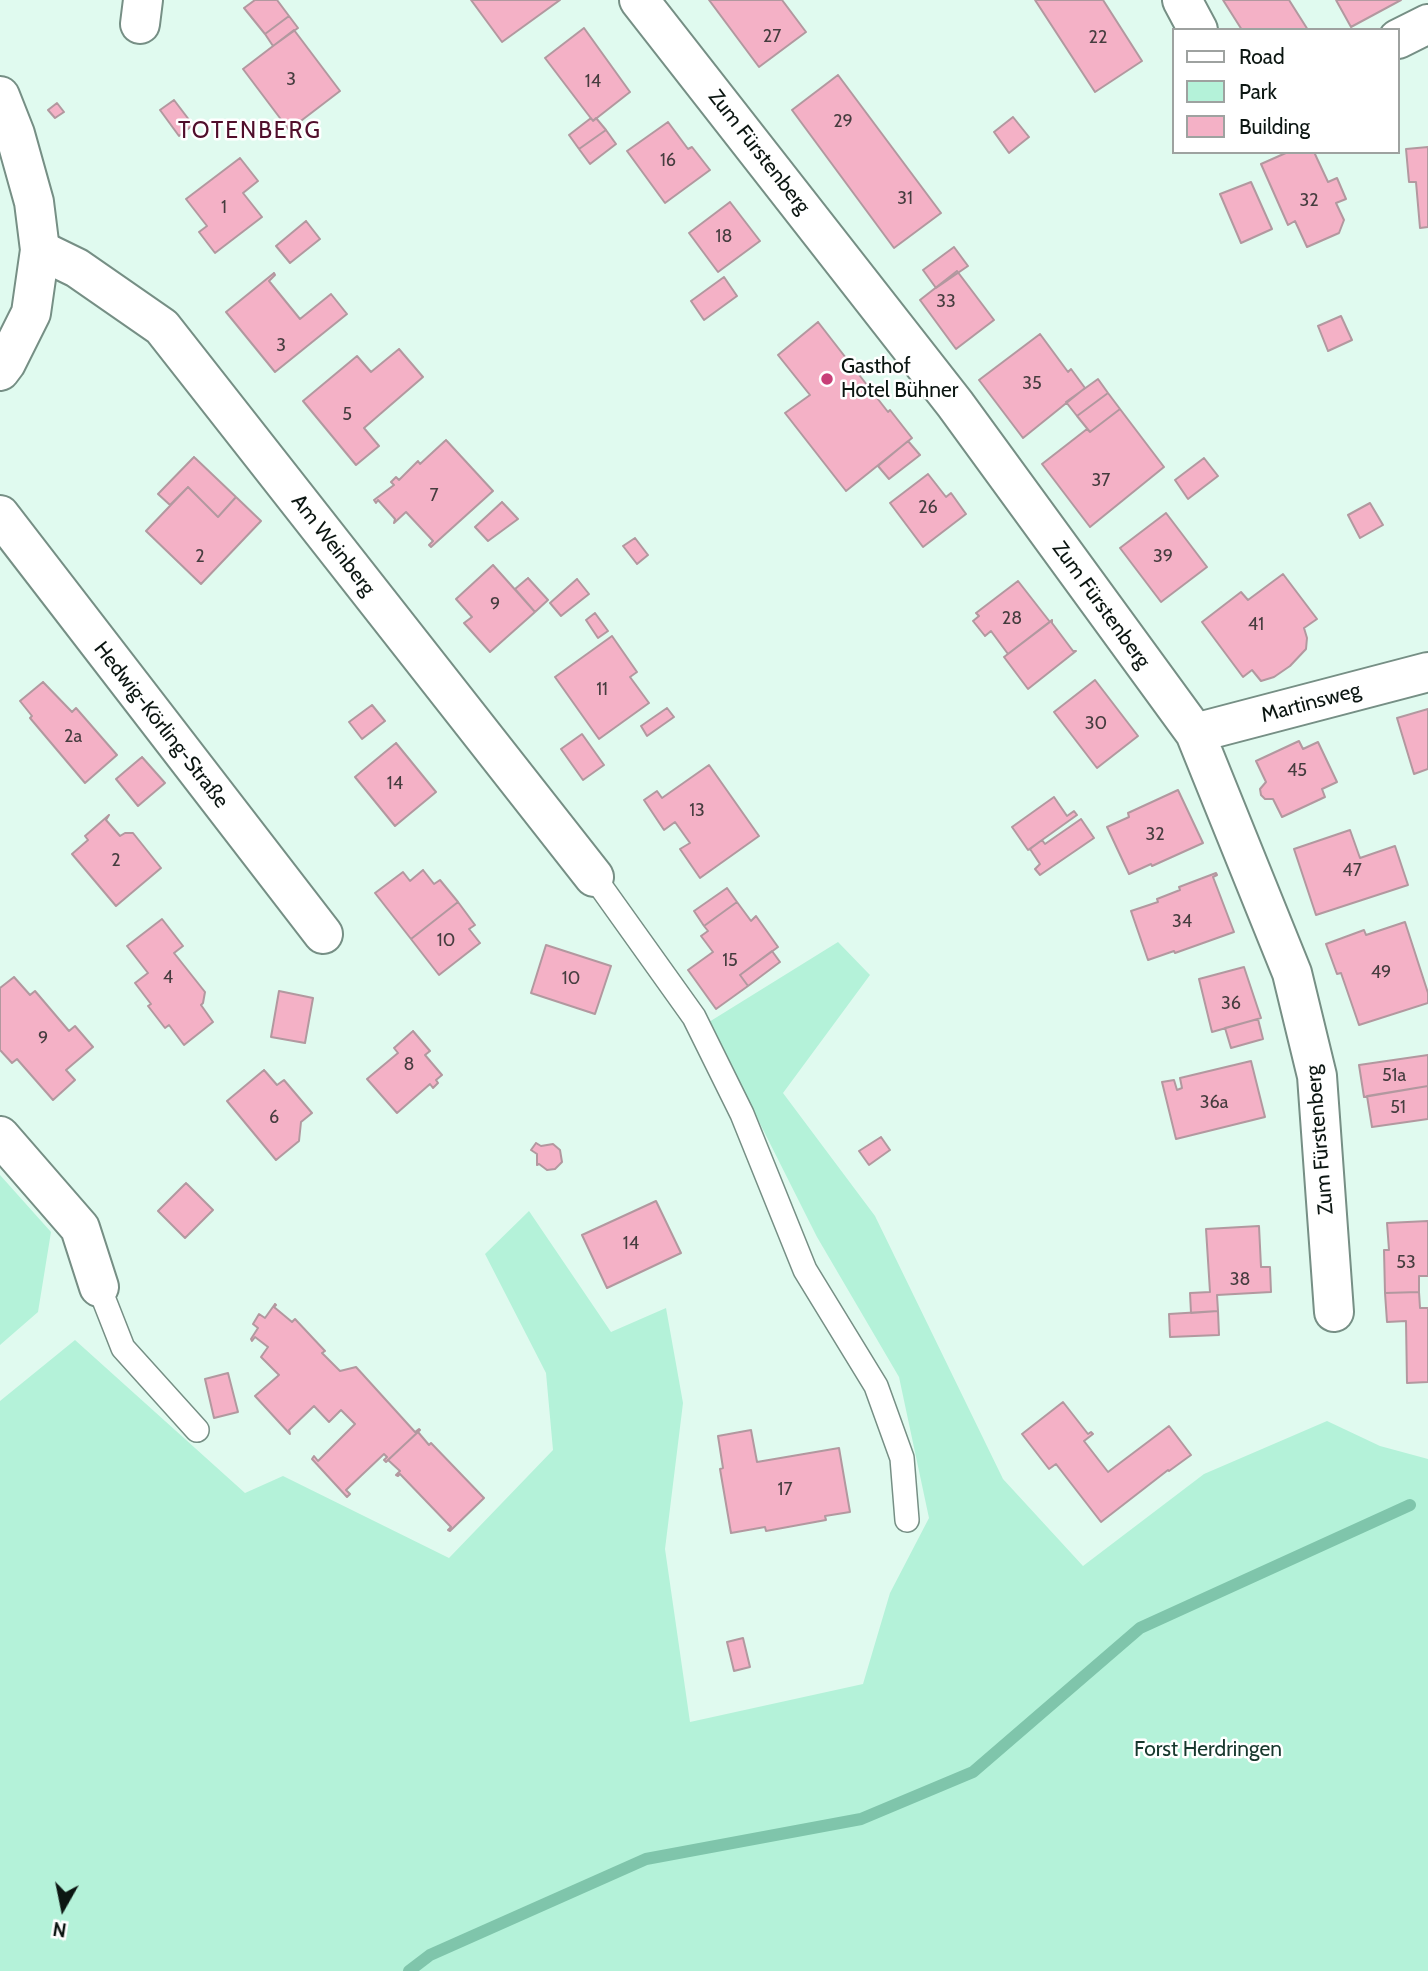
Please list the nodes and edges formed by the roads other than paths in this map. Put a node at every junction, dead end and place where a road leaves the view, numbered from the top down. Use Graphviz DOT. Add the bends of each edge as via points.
graph roads {
  1 [pos="639,0"];
  2 [pos="1182,0"];
  3 [pos="1428,24"];
  4 [pos="1197,28"];
  5 [pos="1400,38"];
  6 [pos="0,96"];
  7 [pos="40,250"];
  8 [pos="0,371"];
  9 [pos="0,515"];
  10 [pos="1428,672"];
  11 [pos="1195,733"];
  12 [pos="594,877"];
  13 [pos="323,934"];
  14 [pos="0,1136"];
  15 [pos="99,1287"];
  16 [pos="1335,1312"];
  17 [pos="197,1430"];
  18 [pos="907,1520"];
  1 -- 11 [label="street, Zum Fürstenberg" via="955,404"];
  2 -- 4 [label="street"];
  3 -- 5 [label="street"];
  6 -- 7 [label="street" via="34,202"];
  7 -- 8 [label="street" via="31,313"];
  7 -- 12 [label="street, Am Weinberg" via="77,268 162,327"];
  9 -- 13 [label="street, Hedwig-Körling-Straße"];
  10 -- 11 [label="street, Martinsweg"];
  11 -- 16 [label="street, Zum Fürstenberg" via="1292,973 1317,1076"];
  12 -- 18 [label="lane" via="694,1017 742,1114 805,1270 876,1386 902,1458"];
  14 -- 15 [label="street" via="80,1228"];
  15 -- 17 [label="lane" via="123,1348"];
}
